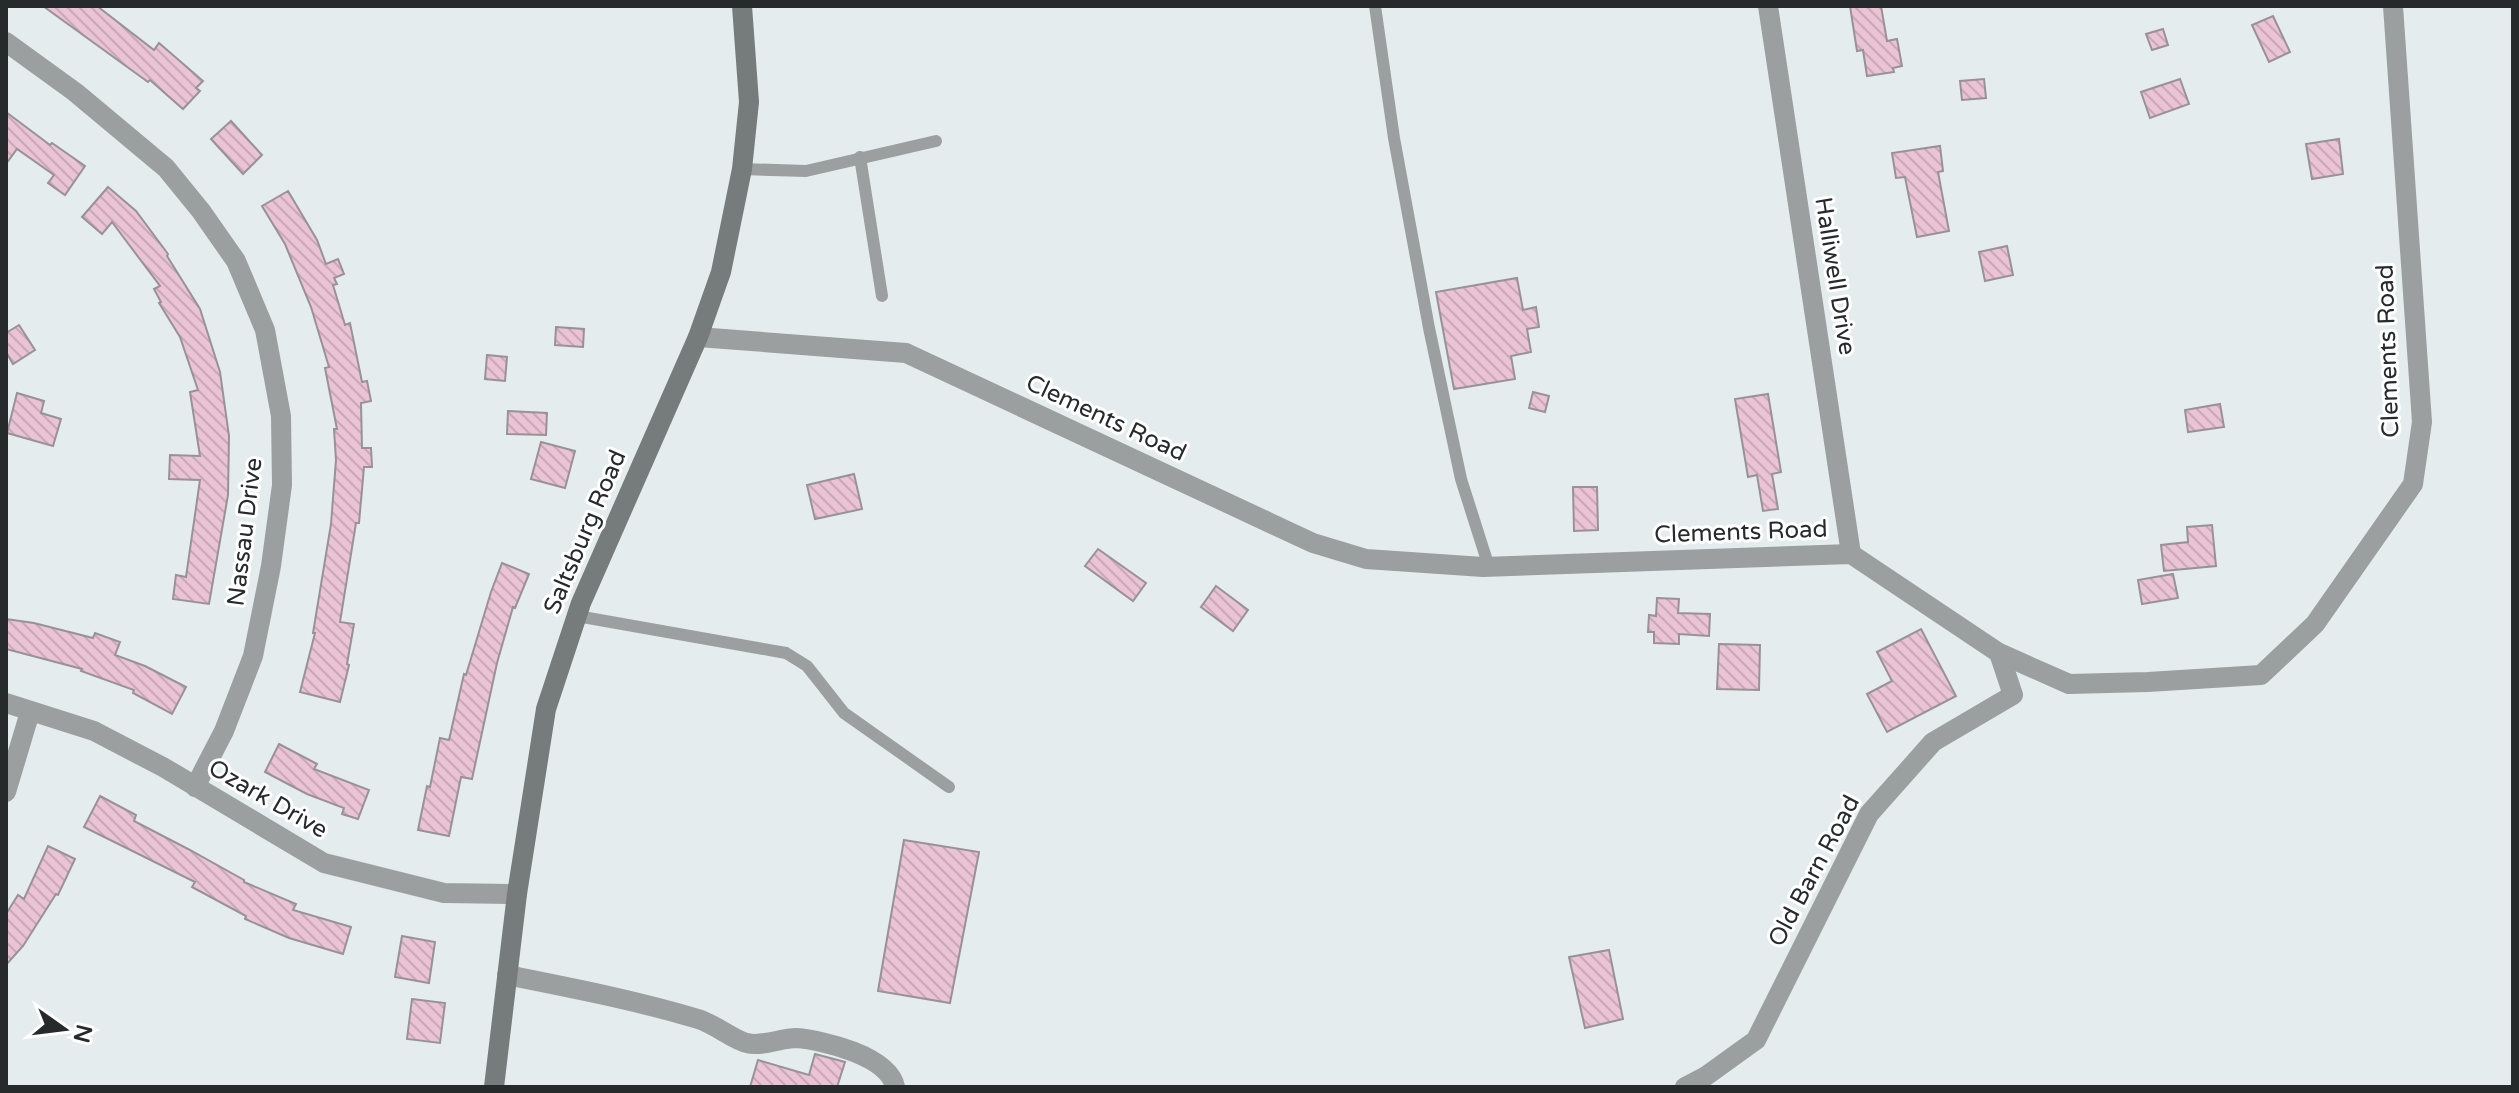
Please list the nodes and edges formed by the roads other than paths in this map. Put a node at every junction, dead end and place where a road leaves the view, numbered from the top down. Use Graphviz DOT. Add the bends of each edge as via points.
graph roads {
  1 [pos="742,6"];
  2 [pos="1375,6"];
  3 [pos="1768,6"];
  4 [pos="2393,6"];
  5 [pos="6,42"];
  6 [pos="936,141"];
  7 [pos="860,157"];
  8 [pos="742,169"];
  9 [pos="882,296"];
  10 [pos="698,337"];
  11 [pos="1851,554"];
  12 [pos="1489,567"];
  13 [pos="577,616"];
  14 [pos="1999,653"];
  15 [pos="6,703"];
  16 [pos="30,712"];
  17 [pos="195,787"];
  18 [pos="949,787"];
  19 [pos="6,792"];
  20 [pos="517,894"];
  21 [pos="507,975"];
  22 [pos="494,1087"];
  23 [pos="895,1087"];
  24 [pos="1685,1087"];
  1 -- 8 [label="main road, Saltsburg Road" via="749,102"];
  2 -- 12 [label="lane" via="1429,328 1461,479"];
  3 -- 11 [label="street, Halliwell Drive"];
  4 -- 14 [label="street, Clements Road" via="2422,422 2413,484 2315,624 2261,675 2069,684"];
  5 -- 17 [label="street, Nassau Drive" via="166,168 236,261 265,330 281,416 282,485 271,566 253,656"];
  6 -- 7 [label="lane"];
  7 -- 8 [label="lane" via="806,171"];
  7 -- 9 [label="lane"];
  8 -- 10 [label="main road, Saltsburg Road" via="721,272"];
  10 -- 12 [label="street, Clements Road" via="906,353 1313,543 1366,559"];
  10 -- 13 [label="main road, Saltsburg Road"];
  11 -- 12 [label="street, Clements Road"];
  11 -- 14 [label="street, Clements Road"];
  13 -- 18 [label="lane" via="786,653 807,666 844,713"];
  13 -- 20 [label="main road, Saltsburg Road" via="546,709"];
  14 -- 24 [label="street, Old Barn Road" via="2013,695 1933,742 1869,814 1756,1040"];
  15 -- 16 [label="street, Ozark Drive"];
  16 -- 17 [label="street, Ozark Drive" via="94,731"];
  16 -- 19 [label="street"];
  17 -- 20 [label="street, Ozark Drive" via="324,863 444,893"];
  20 -- 21 [label="main road, Saltsburg Road"];
  21 -- 22 [label="main road, Saltsburg Road"];
  21 -- 23 [label="street" via="639,1002 712,1023 748,1044 795,1038 843,1046 878,1065 894,1079"];
}
